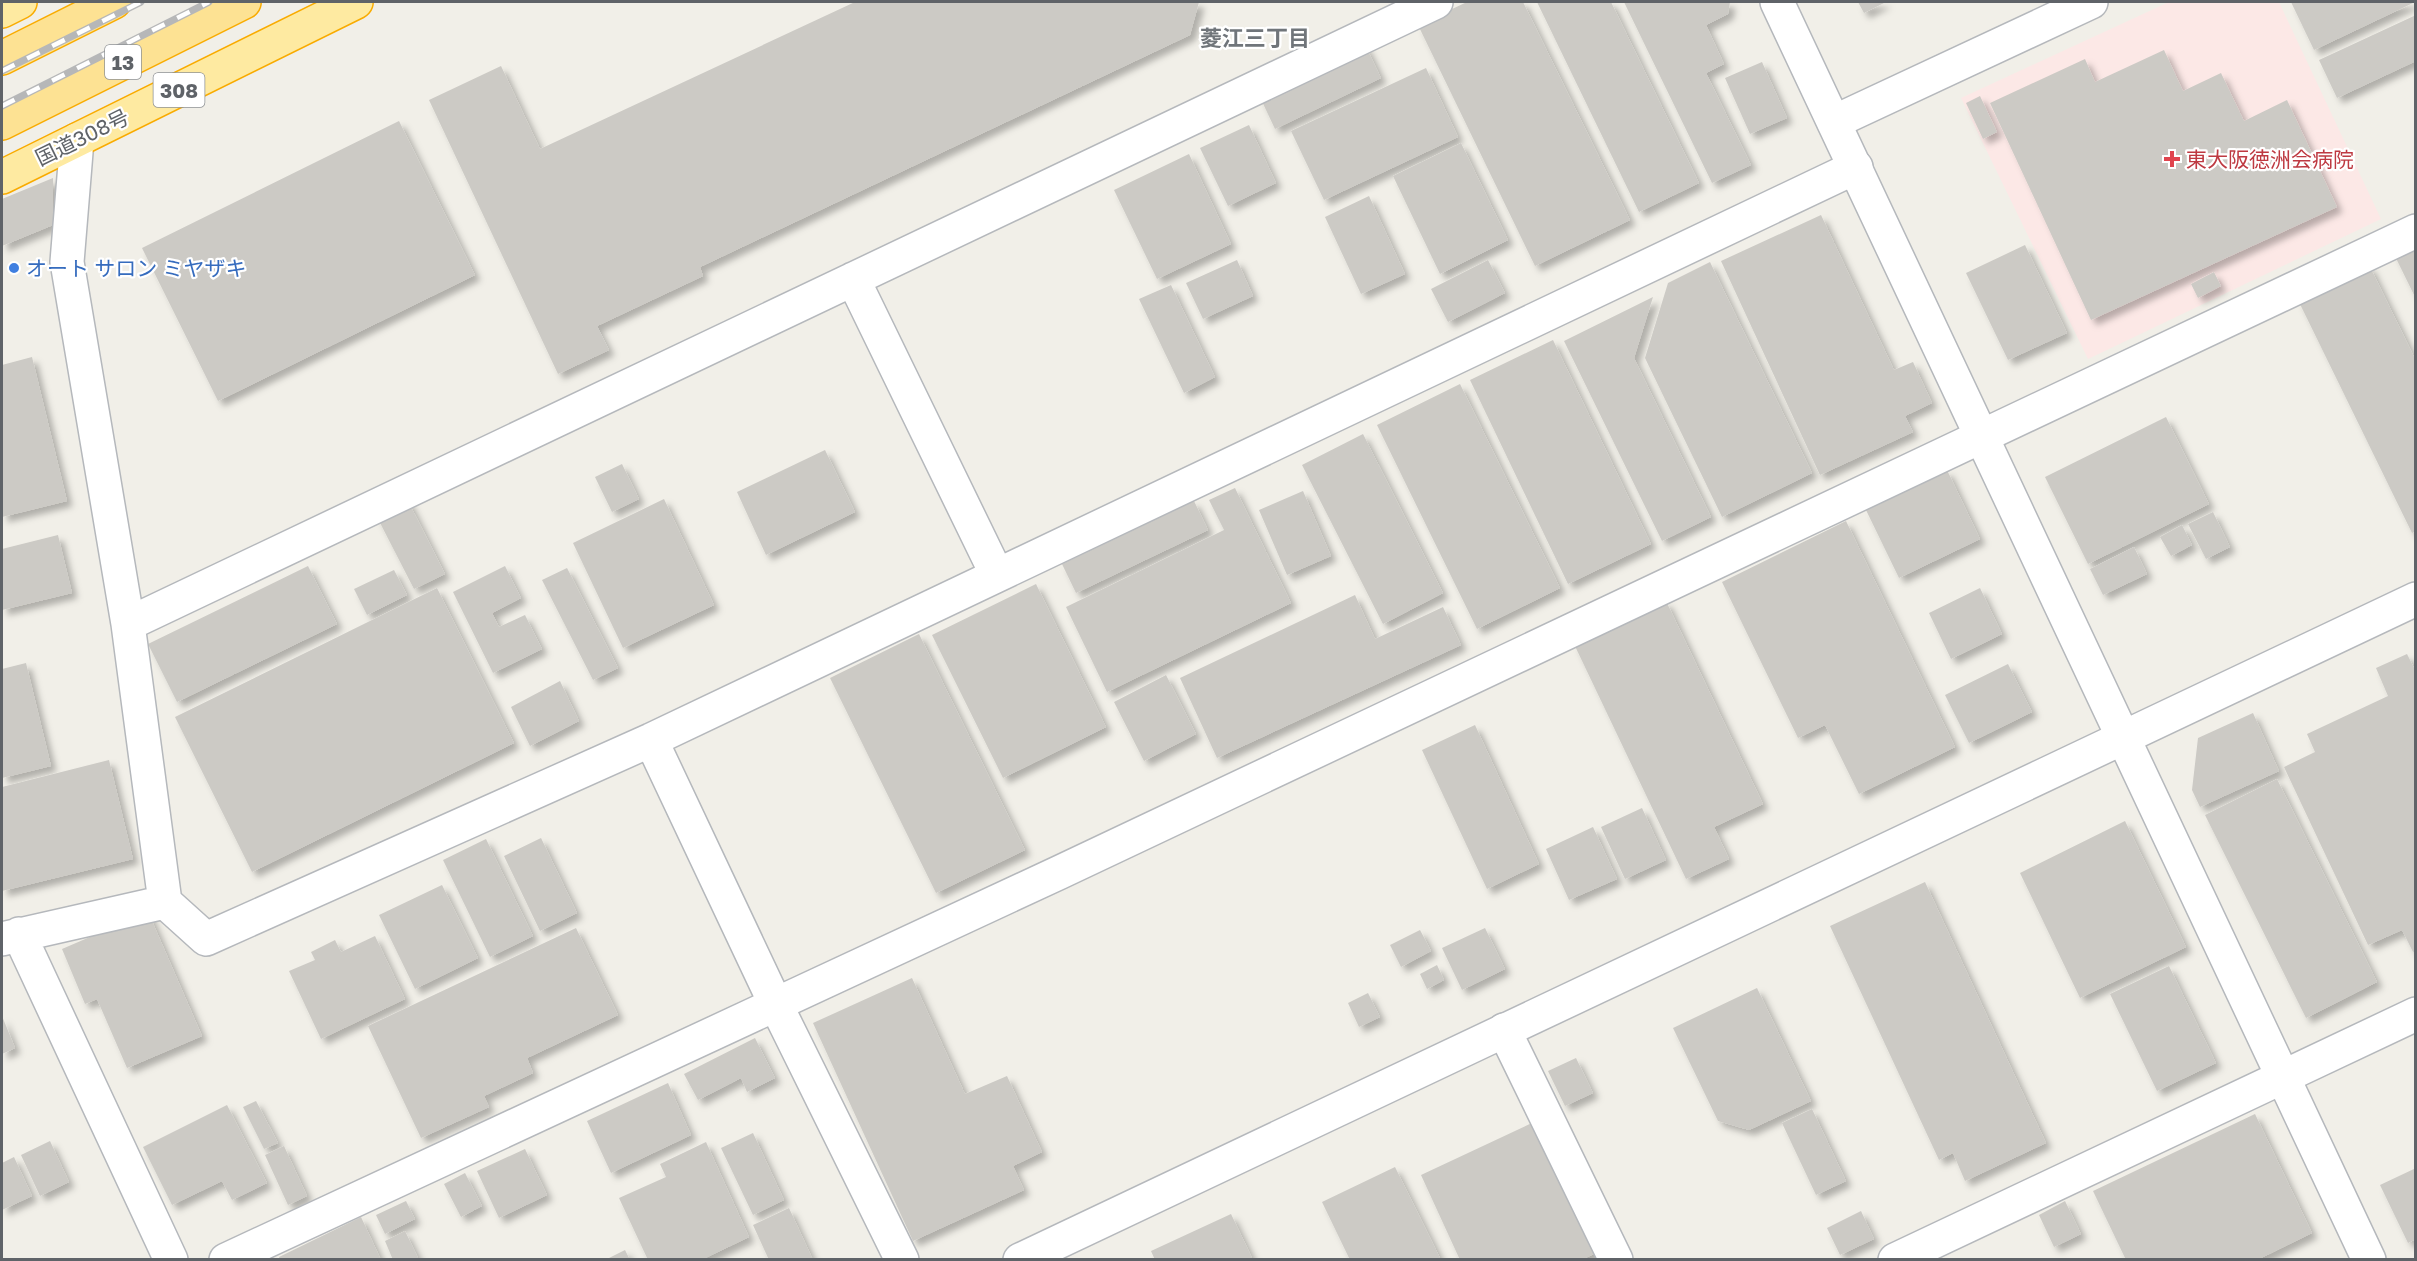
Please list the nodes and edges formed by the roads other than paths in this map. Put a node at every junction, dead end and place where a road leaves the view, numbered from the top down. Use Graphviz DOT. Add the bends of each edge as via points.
graph roads {
  1 [pos="20,2"];
  2 [pos="114,2"];
  3 [pos="244,2"];
  4 [pos="356,2"];
  5 [pos="1436,2"];
  6 [pos="1777,2"];
  7 [pos="2091,2"];
  8 [pos="2,11"];
  9 [pos="2,58"];
  10 [pos="1834,122"];
  11 [pos="2,123"];
  12 [pos="77,140"];
  13 [pos="1856,167"];
  14 [pos="2,177"];
  15 [pos="2415,231"];
  16 [pos="853,279"];
  17 [pos="1982,439"];
  18 [pos="997,575"];
  19 [pos="2415,598"];
  20 [pos="128,624"];
  21 [pos="2123,738"];
  22 [pos="651,740"];
  23 [pos="165,902"];
  24 [pos="10,936"];
  25 [pos="776,1005"];
  26 [pos="2415,1014"];
  27 [pos="1504,1030"];
  28 [pos="2282,1077"];
  29 [pos="171,1260"];
  30 [pos="226,1260"];
  31 [pos="902,1260"];
  32 [pos="1020,1260"];
  33 [pos="1616,1260"];
  34 [pos="1895,1260"];
  35 [pos="2369,1260"];
  1 -- 8 [label="highway"];
  2 -- 9 [label="highway"];
  3 -- 11 [label="highway, 13"];
  4 -- 12 [label="highway, 国道308号 / 308"];
  5 -- 16 [label="street"];
  6 -- 10 [label="street"];
  7 -- 10 [label="street"];
  10 -- 13 [label="street"];
  12 -- 14 [label="highway, 国道308号 / 308"];
  12 -- 20 [label="street" via="68,262"];
  13 -- 17 [label="street"];
  13 -- 18 [label="street"];
  15 -- 17 [label="street"];
  16 -- 18 [label="street"];
  16 -- 20 [label="street"];
  17 -- 21 [label="street"];
  17 -- 25 [label="street"];
  18 -- 22 [label="street"];
  19 -- 21 [label="street"];
  20 -- 23 [label="street"];
  21 -- 27 [label="street"];
  21 -- 28 [label="street"];
  22 -- 23 [label="street" via="206,939"];
  22 -- 25 [label="street"];
  23 -- 24 [label="street"];
  24 -- 29 [label="street"];
  25 -- 30 [label="street"];
  25 -- 31 [label="street"];
  26 -- 28 [label="street"];
  27 -- 32 [label="street"];
  27 -- 33 [label="street"];
  28 -- 34 [label="street"];
  28 -- 35 [label="street"];
}
